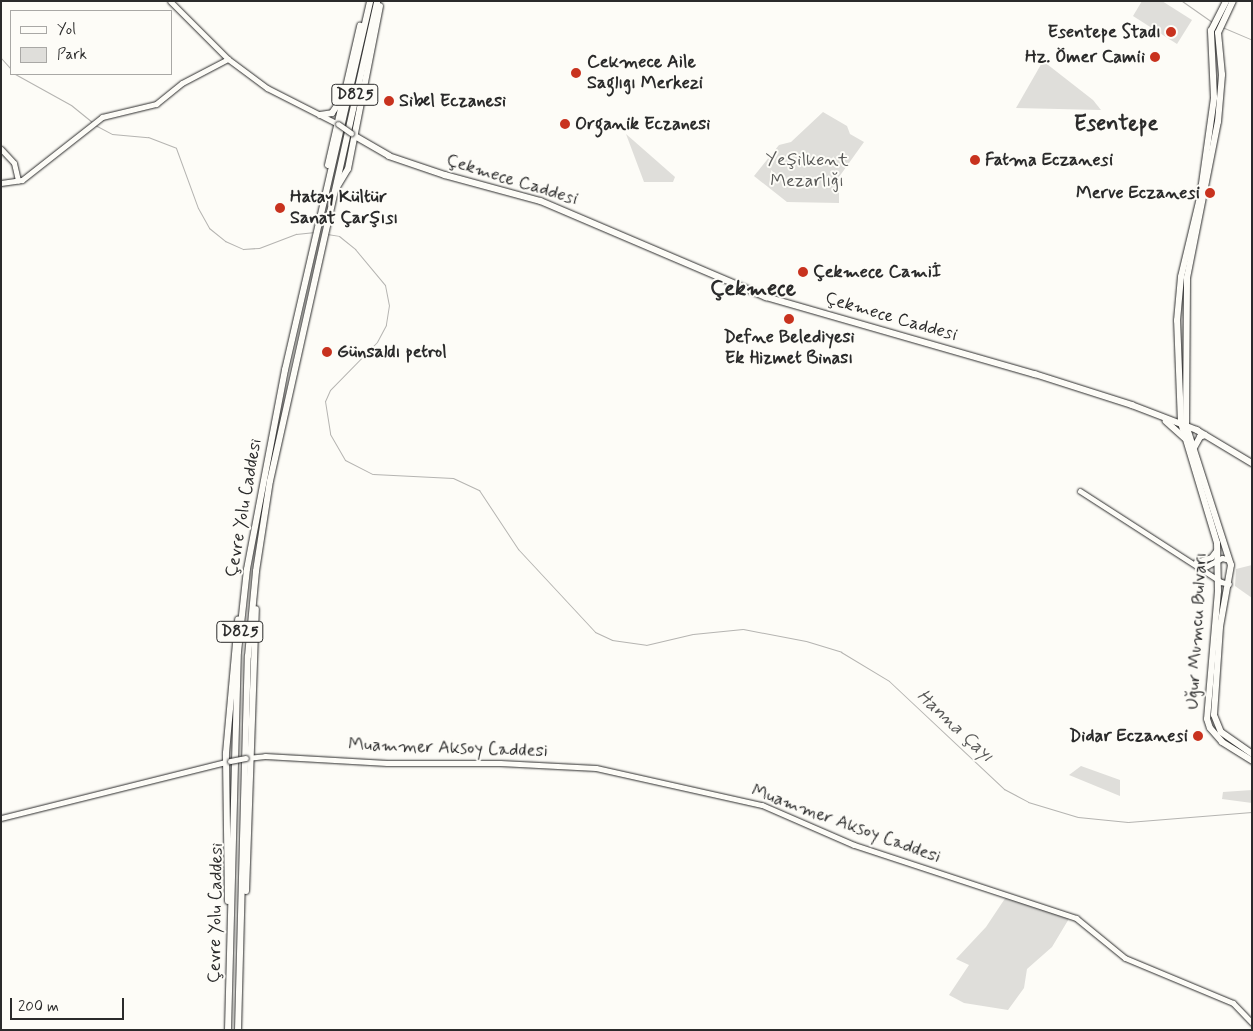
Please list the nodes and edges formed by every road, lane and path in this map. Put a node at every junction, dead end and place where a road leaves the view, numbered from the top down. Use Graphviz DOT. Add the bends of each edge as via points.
graph roads {
  1 [pos="170,1"];
  2 [pos="369,1"];
  3 [pos="379,1"];
  4 [pos="1226,1"];
  5 [pos="1233,1"];
  6 [pos="228,59"];
  7 [pos="341,99"];
  8 [pos="320,115"];
  9 [pos="337,124"];
  10 [pos="353,134"];
  11 [pos="1,149"];
  12 [pos="18,181"];
  13 [pos="1,184"];
  14 [pos="326,188"];
  15 [pos="335,190"];
  16 [pos="1185,273"];
  17 [pos="1178,344"];
  18 [pos="1186,346"];
  19 [pos="1158,415"];
  20 [pos="1183,424"];
  21 [pos="1205,435"];
  22 [pos="1185,438"];
  23 [pos="1194,448"];
  24 [pos="1252,463"];
  25 [pos="1080,491"];
  26 [pos="1217,549"];
  27 [pos="1229,560"];
  28 [pos="1192,562"];
  29 [pos="1216,562"];
  30 [pos="247,569"];
  31 [pos="256,571"];
  32 [pos="1218,579"];
  33 [pos="1229,584"];
  34 [pos="1252,754"];
  35 [pos="248,758"];
  36 [pos="1252,760"];
  37 [pos="229,761"];
  38 [pos="1,818"];
  39 [pos="230,920"];
  40 [pos="241,940"];
  41 [pos="1252,1023"];
  42 [pos="228,1030"];
  43 [pos="238,1030"];
  1 -- 6 [label="street"];
  2 -- 7 [label="main road"];
  2 -- 14 [label="main road, Çevre Yolu Caddesi / D825"];
  3 -- 10 [label="main road"];
  3 -- 15 [label="main road, Çevre Yolu Caddesi / D825"];
  4 -- 16 [label="main road" via="1212,28 1216,76 1213,107"];
  5 -- 16 [label="main road" via="1218,31 1222,75 1218,122"];
  6 -- 8 [label="street" via="268,89"];
  6 -- 12 [label="street" via="182,83 156,104 102,117"];
  7 -- 8 [label="main road" via="332,113"];
  7 -- 9 [label="main road"];
  8 -- 9 [label="street"];
  9 -- 10 [label="street, bridge"];
  9 -- 14 [label="main road"];
  10 -- 15 [label="main road" via="348,169"];
  10 -- 19 [label="main road, Çekmece Caddesi" via="390,156 445,175 541,200 766,297 1034,374"];
  11 -- 12 [label="street" via="14,163"];
  12 -- 13 [label="street"];
  14 -- 30 [label="main road, Çevre Yolu Caddesi / D825" via="261,487"];
  15 -- 31 [label="main road, Çevre Yolu Caddesi / D825" via="270,481"];
  16 -- 17 [label="main road, Uğur Mumcu Bulvarı"];
  16 -- 18 [label="main road, Uğur Mumcu Bulvarı"];
  17 -- 18 [label="main road"];
  17 -- 20 [label="main road, Uğur Mumcu Bulvarı"];
  18 -- 20 [label="main road, Uğur Mumcu Bulvarı"];
  19 -- 20 [label="main road, Çekmece Caddesi"];
  19 -- 22 [label="main road"];
  20 -- 21 [label="main road, Çekmece Caddesi"];
  20 -- 22 [label="main road, Uğur Mumcu Bulvarı"];
  20 -- 23 [label="main road, Uğur Mumcu Bulvarı"];
  21 -- 23 [label="main road" via="1200,437"];
  21 -- 24 [label="main road, Çekmece Caddesi"];
  22 -- 26 [label="main road, Uğur Mumcu Bulvarı"];
  23 -- 27 [label="main road, Uğur Mumcu Bulvarı"];
  25 -- 28 [label="street"];
  26 -- 28 [label="street" via="1211,557"];
  26 -- 29 [label="main road, Uğur Mumcu Bulvarı"];
  27 -- 29 [label="street" via="1222,558"];
  27 -- 33 [label="main road, Uğur Mumcu Bulvarı"];
  28 -- 29 [label="street" via="1207,566"];
  28 -- 32 [label="street"];
  29 -- 32 [label="main road, Uğur Mumcu Bulvarı"];
  30 -- 37 [label="main road" via="235,634"];
  30 -- 39 [label="main road, Çevre Yolu Caddesi / D825" via="238,652"];
  31 -- 35 [label="main road"];
  31 -- 40 [label="main road, Çevre Yolu Caddesi / D825" via="248,656"];
  32 -- 33 [label="street"];
  32 -- 36 [label="main road, Uğur Mumcu Bulvarı" via="1207,719 1222,742"];
  33 -- 34 [label="main road, Uğur Mumcu Bulvarı" via="1220,627 1214,715 1221,732"];
  35 -- 37 [label="street, Muammer Aksoy Caddesi, bridge"];
  35 -- 40 [label="main road" via="247,876"];
  35 -- 41 [label="street, Muammer Aksoy Caddesi" via="596,768 762,805 854,846 1071,916 1125,958 1233,1003"];
  37 -- 38 [label="street, Muammer Aksoy Caddesi"];
  37 -- 39 [label="main road" via="226,887"];
  39 -- 42 [label="main road, Çevre Yolu Caddesi / D825"];
  40 -- 43 [label="main road, Çevre Yolu Caddesi / D825"];
}
